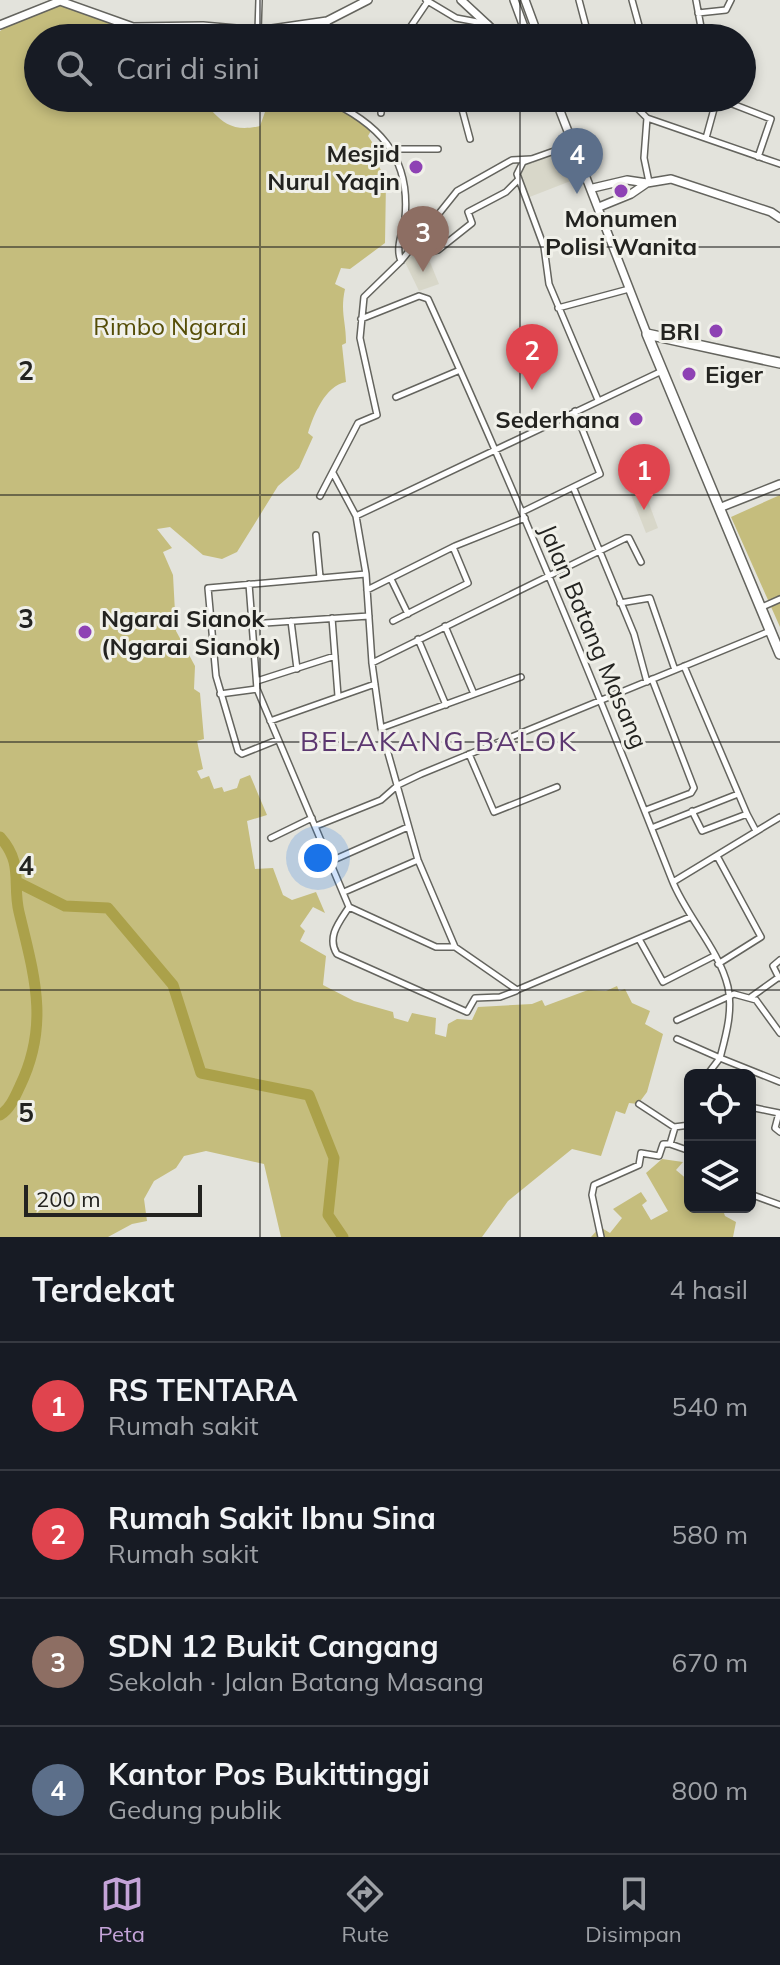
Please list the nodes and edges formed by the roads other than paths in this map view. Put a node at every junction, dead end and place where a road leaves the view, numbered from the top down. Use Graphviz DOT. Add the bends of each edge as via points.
graph roads {
  1 [pos="259,0"];
  2 [pos="368,0"];
  3 [pos="461,0"];
  4 [pos="514,0"];
  5 [pos="525,0"];
  6 [pos="579,0"];
  7 [pos="632,0"];
  8 [pos="696,0"];
  9 [pos="731,0"];
  10 [pos="427,1"];
  11 [pos="698,13"];
  12 [pos="327,21"];
  13 [pos="125,24"];
  14 [pos="258,24"];
  15 [pos="306,24"];
  16 [pos="414,24"];
  17 [pos="488,24"];
  18 [pos="523,24"];
  19 [pos="534,24"];
  20 [pos="585,24"];
  21 [pos="639,24"];
  22 [pos="700,24"];
  23 [pos="0,25"];
  24 [pos="346,112"];
  25 [pos="463,112"];
  26 [pos="561,112"];
  27 [pos="641,112"];
  28 [pos="713,112"];
  29 [pos="753,112"];
  30 [pos="647,118"];
  31 [pos="706,138"];
  32 [pos="470,139"];
  33 [pos="575,144"];
  34 [pos="394,149"];
  35 [pos="438,149"];
  36 [pos="758,157"];
  37 [pos="531,159"];
  38 [pos="780,164"];
  39 [pos="518,180"];
  40 [pos="648,182"];
  41 [pos="593,188"];
  42 [pos="599,207"];
  43 [pos="780,218"];
  44 [pos="424,253"];
  45 [pos="401,261"];
  46 [pos="629,289"];
  47 [pos="558,308"];
  48 [pos="361,319"];
  49 [pos="647,334"];
  50 [pos="780,363"];
  51 [pos="460,370"];
  52 [pos="662,371"];
  53 [pos="396,397"];
  54 [pos="598,400"];
  55 [pos="575,411"];
  56 [pos="496,451"];
  57 [pos="333,473"];
  58 [pos="780,484"];
  59 [pos="574,489"];
  60 [pos="320,496"];
  61 [pos="719,508"];
  62 [pos="523,515"];
  63 [pos="356,516"];
  64 [pos="316,535"];
  65 [pos="453,547"];
  66 [pos="599,550"];
  67 [pos="641,562"];
  68 [pos="549,573"];
  69 [pos="366,574"];
  70 [pos="320,577"];
  71 [pos="391,579"];
  72 [pos="249,584"];
  73 [pos="367,590"];
  74 [pos="780,599"];
  75 [pos="620,603"];
  76 [pos="760,608"];
  77 [pos="408,614"];
  78 [pos="369,616"];
  79 [pos="332,618"];
  80 [pos="291,621"];
  81 [pos="393,621"];
  82 [pos="252,624"];
  83 [pos="445,626"];
  84 [pos="770,631"];
  85 [pos="418,639"];
  86 [pos="780,654"];
  87 [pos="335,656"];
  88 [pos="372,663"];
  89 [pos="684,666"];
  90 [pos="297,669"];
  91 [pos="675,670"];
  92 [pos="521,677"];
  93 [pos="257,681"];
  94 [pos="650,681"];
  95 [pos="375,684"];
  96 [pos="257,689"];
  97 [pos="220,694"];
  98 [pos="474,694"];
  99 [pos="338,696"];
  100 [pos="601,702"];
  101 [pos="446,705"];
  102 [pos="270,721"];
  103 [pos="381,728"];
  104 [pos="277,740"];
  105 [pos="469,754"];
  106 [pos="398,785"];
  107 [pos="557,787"];
  108 [pos="738,794"];
  109 [pos="646,810"];
  110 [pos="692,811"];
  111 [pos="747,814"];
  112 [pos="780,817"];
  113 [pos="312,818"];
  114 [pos="316,826"];
  115 [pos="408,827"];
  116 [pos="653,828"];
  117 [pos="756,831"];
  118 [pos="271,838"];
  119 [pos="717,856"];
  120 [pos="418,860"];
  121 [pos="331,861"];
  122 [pos="673,882"];
  123 [pos="344,892"];
  124 [pos="349,907"];
  125 [pos="690,917"];
  126 [pos="639,939"];
  127 [pos="455,947"];
  128 [pos="714,956"];
  129 [pos="780,960"];
  130 [pos="718,964"];
  131 [pos="780,978"];
  132 [pos="517,990"];
  133 [pos="729,993"];
  134 [pos="751,997"];
  135 [pos="677,1020"];
  136 [pos="780,1033"];
  137 [pos="677,1039"];
  138 [pos="720,1058"];
  139 [pos="712,1069"];
  140 [pos="780,1082"];
  141 [pos="639,1104"];
  142 [pos="756,1108"];
  143 [pos="684,1126"];
  144 [pos="675,1127"];
  145 [pos="780,1132"];
  146 [pos="670,1144"];
  147 [pos="684,1149"];
  148 [pos="756,1196"];
  149 [pos="780,1205"];
  150 [pos="601,1237"];
  1 -- 14 [label="street"];
  2 -- 12 [label="main road"];
  3 -- 17 [label="main road"];
  4 -- 18 [label="main road"];
  5 -- 19 [label="main road"];
  6 -- 20 [label="street"];
  7 -- 21 [label="street"];
  8 -- 11 [label="street"];
  9 -- 11 [label="street" via="726,10"];
  10 -- 16 [label="street"];
  10 -- 17 [label="street" via="465,21"];
  11 -- 22 [label="street"];
  12 -- 15 [label="main road"];
  13 -- 23 [label="main road" via="60,1"];
  24 -- 34 [label="street"];
  25 -- 32 [label="street"];
  26 -- 33 [label="main road"];
  27 -- 30 [label="street"];
  28 -- 31 [label="street"];
  29 -- 36 [label="street" via="771,119"];
  30 -- 31 [label="street"];
  30 -- 40 [label="street"];
  31 -- 36 [label="street"];
  33 -- 37 [label="street"];
  33 -- 41 [label="main road"];
  34 -- 35 [label="street"];
  34 -- 45 [label="street" via="405,195"];
  36 -- 38 [label="street"];
  37 -- 39 [label="street" via="519,167"];
  37 -- 45 [label="street" via="512,160 457,191"];
  39 -- 44 [label="street" via="468,212 472,223 441,248"];
  39 -- 47 [label="street" via="540,232"];
  40 -- 41 [label="main road" via="627,180"];
  40 -- 42 [label="main road"];
  40 -- 43 [label="main road" via="681,180"];
  41 -- 42 [label="main road"];
  42 -- 46 [label="main road"];
  45 -- 48 [label="street" via="366,293"];
  46 -- 47 [label="street"];
  46 -- 49 [label="main road"];
  47 -- 54 [label="street"];
  48 -- 51 [label="street, Jalan Batang Masang" via="425,296"];
  48 -- 57 [label="street" via="377,415 358,423"];
  49 -- 50 [label="highway"];
  49 -- 52 [label="highway"];
  51 -- 53 [label="street"];
  51 -- 56 [label="street, Jalan Batang Masang"];
  52 -- 54 [label="street"];
  52 -- 61 [label="highway"];
  54 -- 55 [label="street"];
  55 -- 56 [label="street"];
  55 -- 59 [label="street" via="600,474"];
  56 -- 62 [label="street, Jalan Batang Masang"];
  56 -- 63 [label="street"];
  57 -- 60 [label="street"];
  57 -- 63 [label="street"];
  58 -- 61 [label="main road"];
  59 -- 62 [label="street"];
  59 -- 66 [label="street"];
  61 -- 76 [label="highway"];
  62 -- 65 [label="street"];
  62 -- 68 [label="street, Jalan Batang Masang"];
  63 -- 69 [label="street"];
  64 -- 70 [label="street"];
  65 -- 71 [label="street"];
  65 -- 77 [label="street" via="468,583"];
  66 -- 67 [label="street" via="629,538"];
  66 -- 68 [label="street"];
  66 -- 75 [label="street"];
  68 -- 83 [label="street"];
  68 -- 100 [label="street, Jalan Batang Masang"];
  69 -- 70 [label="street"];
  69 -- 73 [label="street"];
  70 -- 72 [label="street"];
  71 -- 73 [label="street"];
  71 -- 77 [label="street"];
  72 -- 82 [label="street"];
  72 -- 97 [label="street" via="208,588"];
  73 -- 78 [label="street"];
  74 -- 76 [label="street"];
  75 -- 91 [label="street" via="650,598"];
  75 -- 94 [label="street"];
  76 -- 84 [label="highway"];
  77 -- 81 [label="street"];
  78 -- 79 [label="street"];
  78 -- 88 [label="street"];
  79 -- 80 [label="street"];
  79 -- 87 [label="street"];
  80 -- 82 [label="street"];
  80 -- 90 [label="street"];
  82 -- 93 [label="street"];
  83 -- 85 [label="street"];
  83 -- 98 [label="street"];
  84 -- 86 [label="highway"];
  84 -- 89 [label="street"];
  85 -- 88 [label="street"];
  85 -- 101 [label="street"];
  87 -- 90 [label="street"];
  87 -- 99 [label="street"];
  88 -- 95 [label="street"];
  89 -- 91 [label="street"];
  89 -- 108 [label="street"];
  90 -- 93 [label="street"];
  91 -- 94 [label="street"];
  92 -- 98 [label="street"];
  93 -- 96 [label="street"];
  94 -- 100 [label="street"];
  94 -- 109 [label="street" via="694,788"];
  95 -- 99 [label="street"];
  95 -- 103 [label="street"];
  96 -- 97 [label="street"];
  96 -- 102 [label="street"];
  97 -- 104 [label="street" via="239,753"];
  98 -- 101 [label="street"];
  99 -- 102 [label="street"];
  100 -- 105 [label="street"];
  100 -- 109 [label="street, Jalan Batang Masang"];
  101 -- 103 [label="street"];
  102 -- 104 [label="street"];
  103 -- 106 [label="street"];
  104 -- 113 [label="street"];
  105 -- 106 [label="street"];
  105 -- 107 [label="street" via="494,812"];
  106 -- 114 [label="street" via="381,800"];
  106 -- 115 [label="street"];
  108 -- 110 [label="street"];
  108 -- 111 [label="street"];
  109 -- 116 [label="street, Jalan Batang Masang"];
  110 -- 111 [label="street" via="702,831"];
  110 -- 116 [label="street"];
  111 -- 117 [label="street"];
  112 -- 117 [label="street"];
  113 -- 114 [label="street"];
  113 -- 118 [label="street"];
  114 -- 121 [label="street"];
  115 -- 120 [label="street"];
  115 -- 121 [label="street"];
  116 -- 122 [label="street, Jalan Batang Masang"];
  117 -- 119 [label="street"];
  119 -- 122 [label="street"];
  119 -- 130 [label="street" via="761,937"];
  120 -- 123 [label="street"];
  120 -- 127 [label="street"];
  121 -- 123 [label="street"];
  122 -- 125 [label="street, Jalan Batang Masang"];
  123 -- 124 [label="street"];
  124 -- 127 [label="street" via="436,947"];
  124 -- 132 [label="street" via="335,932 332,945 337,954 467,1012 475,998"];
  125 -- 126 [label="street"];
  125 -- 128 [label="street, Jalan Batang Masang"];
  126 -- 128 [label="street" via="663,982"];
  126 -- 132 [label="street"];
  127 -- 132 [label="street"];
  128 -- 130 [label="street, Jalan Batang Masang"];
  129 -- 131 [label="street" via="773,966"];
  130 -- 133 [label="street, Jalan Batang Masang"];
  131 -- 134 [label="street"];
  133 -- 134 [label="street"];
  133 -- 135 [label="street"];
  133 -- 138 [label="street, Jalan Batang Masang"];
  134 -- 136 [label="street"];
  137 -- 138 [label="street"];
  138 -- 139 [label="street"];
  138 -- 140 [label="street"];
  141 -- 144 [label="street"];
  142 -- 145 [label="street" via="779,1113 775,1128"];
  143 -- 144 [label="street"];
  144 -- 146 [label="street"];
  146 -- 147 [label="street"];
  146 -- 150 [label="street" via="663,1144 659,1156 641,1153 639,1165 594,1185"];
  148 -- 149 [label="street"];
}
